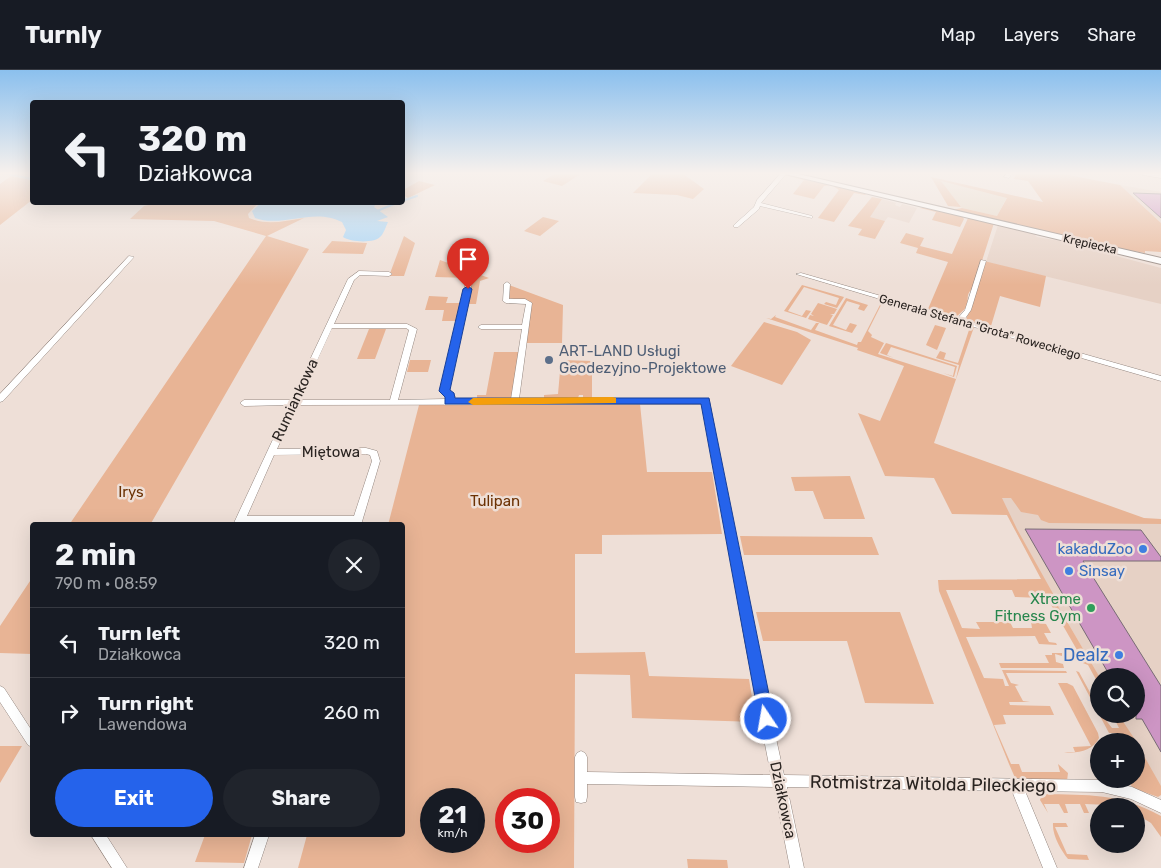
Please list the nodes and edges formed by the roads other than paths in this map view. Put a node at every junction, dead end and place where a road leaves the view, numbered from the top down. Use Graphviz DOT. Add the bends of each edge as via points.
graph roads {
  1 [pos="752,210"];
  2 [pos="783,210"];
  3 [pos="944,210"];
  4 [pos="810,217"];
  5 [pos="736,226"];
  6 [pos="131,257"];
  7 [pos="1161,260"];
  8 [pos="983,261"];
  9 [pos="389,274"];
  10 [pos="471,274"];
  11 [pos="799,274"];
  12 [pos="507,284"];
  13 [pos="960,321"];
  14 [pos="329,326"];
  15 [pos="481,327"];
  16 [pos="526,327"];
  17 [pos="1161,379"];
  18 [pos="450,399"];
  19 [pos="0,400"];
  20 [pos="393,402"];
  21 [pos="515,402"];
  22 [pos="244,403"];
  23 [pos="294,403"];
  24 [pos="271,452"];
  25 [pos="239,522"];
  26 [pos="357,522"];
  27 [pos="0,692"];
  28 [pos="30,738"];
  29 [pos="581,758"];
  30 [pos="581,778"];
  31 [pos="780,782"];
  32 [pos="1016,785"];
  33 [pos="581,797"];
  34 [pos="1161,807"];
  35 [pos="99,837"];
  36 [pos="261,837"];
  37 [pos="120,868"];
  38 [pos="252,868"];
  39 [pos="797,868"];
  40 [pos="1050,868"];
  1 -- 5 [label="street"];
  2 -- 4 [label="street"];
  3 -- 7 [label="street, Krępiecka"];
  6 -- 19 [label="street"];
  8 -- 13 [label="street" via="968,310"];
  9 -- 14 [label="street, Rumiankowa" via="354,275"];
  10 -- 18 [label="street" via="444,391"];
  11 -- 13 [label="street, Generała Stefana \"Grota\" Roweckiego"];
  12 -- 16 [label="street" via="506,301 529,303"];
  13 -- 17 [label="street, Generała Stefana \"Grota\" Roweckiego"];
  14 -- 20 [label="street" via="408,326 413,329"];
  14 -- 23 [label="street, Rumiankowa"];
  15 -- 16 [label="street"];
  16 -- 21 [label="street"];
  18 -- 20 [label="street, Działkowca"];
  18 -- 21 [label="street, Działkowca"];
  20 -- 23 [label="street"];
  21 -- 31 [label="street, Działkowca" via="706,401 737,575"];
  22 -- 23 [label="street"];
  23 -- 24 [label="street, Rumiankowa"];
  24 -- 25 [label="street, Rumiankowa"];
  24 -- 26 [label="street, Miętowa" via="374,453 376,461"];
  27 -- 28 [label="street"];
  29 -- 30 [label="street"];
  30 -- 31 [label="street, Rotmistrza Witolda Pileckiego"];
  30 -- 33 [label="street"];
  31 -- 32 [label="street, Rotmistrza Witolda Pileckiego"];
  31 -- 39 [label="street, Działkowca"];
  32 -- 34 [label="street, Rotmistrza Witolda Pileckiego" via="1114,788"];
  32 -- 40 [label="street, Rotmistrza Witolda Pileckiego"];
  35 -- 37 [label="street"];
  36 -- 38 [label="street"];
}
